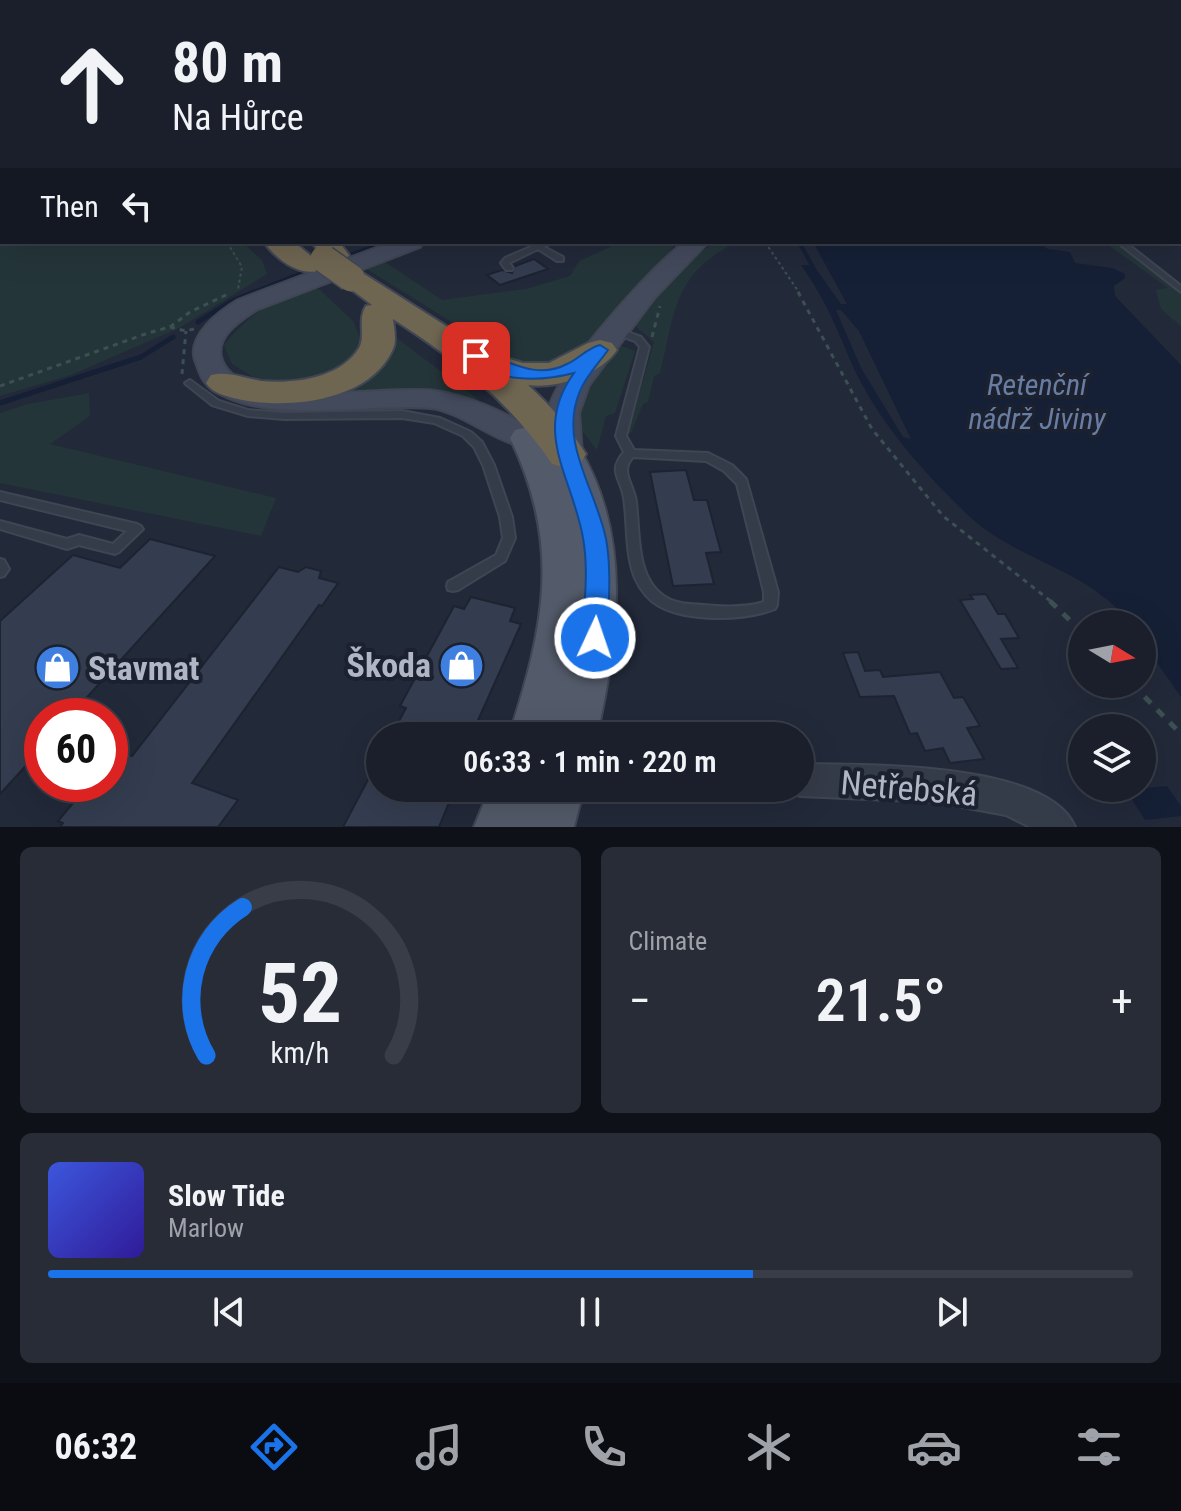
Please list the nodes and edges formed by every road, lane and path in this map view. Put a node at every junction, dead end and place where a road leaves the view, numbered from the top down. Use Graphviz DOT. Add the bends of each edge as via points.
graph roads {
  1 [pos="228,244"];
  2 [pos="282,244"];
  3 [pos="407,244"];
  4 [pos="544,244"];
  5 [pos="695,244"];
  6 [pos="766,244"];
  7 [pos="1124,244"];
  8 [pos="539,247"];
  9 [pos="560,259"];
  10 [pos="326,261"];
  11 [pos="509,268"];
  12 [pos="1181,290"];
  13 [pos="377,313"];
  14 [pos="170,327"];
  15 [pos="608,340"];
  16 [pos="450,345"];
  17 [pos="207,383"];
  18 [pos="0,386"];
  19 [pos="527,438"];
  20 [pos="630,453"];
  21 [pos="566,454"];
  22 [pos="0,496"];
  23 [pos="0,525"];
  24 [pos="0,564"];
  25 [pos="0,572"];
  26 [pos="453,586"];
  27 [pos="1068,617"];
  28 [pos="1146,698"];
  29 [pos="538,722"];
  30 [pos="575,722"];
  31 [pos="1181,734"];
  32 [pos="814,781"];
  33 [pos="511,802"];
  34 [pos="554,802"];
  35 [pos="501,827"];
  36 [pos="547,827"];
  37 [pos="1058,827"];
  1 -- 14 [label="path" via="242,267 238,290"];
  2 -- 10 [label="highway"];
  3 -- 17 [label="main road" via="261,297 232,315 216,330 208,348"];
  4 -- 8 [label="lane"];
  5 -- 15 [label="main road" via="670,264"];
  6 -- 27 [label="path" via="795,286 872,429 943,516"];
  7 -- 12 [label="lane"];
  8 -- 9 [label="lane"];
  8 -- 11 [label="lane" via="508,260"];
  10 -- 13 [label="highway"];
  10 -- 16 [label="highway"];
  13 -- 17 [label="highway" via="378,347 364,364 341,378 285,393"];
  13 -- 19 [label="highway" via="480,388"];
  14 -- 17 [label="path" via="186,331 182,374"];
  14 -- 18 [label="path"];
  15 -- 16 [label="highway" via="565,372 535,376"];
  15 -- 20 [label="lane" via="638,339 645,347 621,436"];
  15 -- 21 [label="main road" via="566,401"];
  16 -- 21 [label="highway" via="526,402"];
  17 -- 19 [label="main road" via="273,400 435,399 472,410"];
  17 -- 26 [label="lane" via="208,400 238,411 413,416 444,422 469,435 485,455 509,534 501,558"];
  19 -- 29 [label="main road" via="554,493 565,546 560,638"];
  20 -- 20 [label="lane" via="708,457 742,482 770,605 757,611 691,611 667,605 645,587 635,566 630,493 620,473 621,461"];
  21 -- 30 [label="main road" via="587,503 598,571 595,638"];
  22 -- 23 [label="lane" via="137,529 115,549 79,540 67,544"];
  24 -- 25 [label="lane"];
  28 -- 31 [label="path"];
  32 -- 37 [label="street, Netřebská" via="960,786 1004,798"];
  33 -- 35 [label="main road"];
  34 -- 36 [label="main road"];
}
